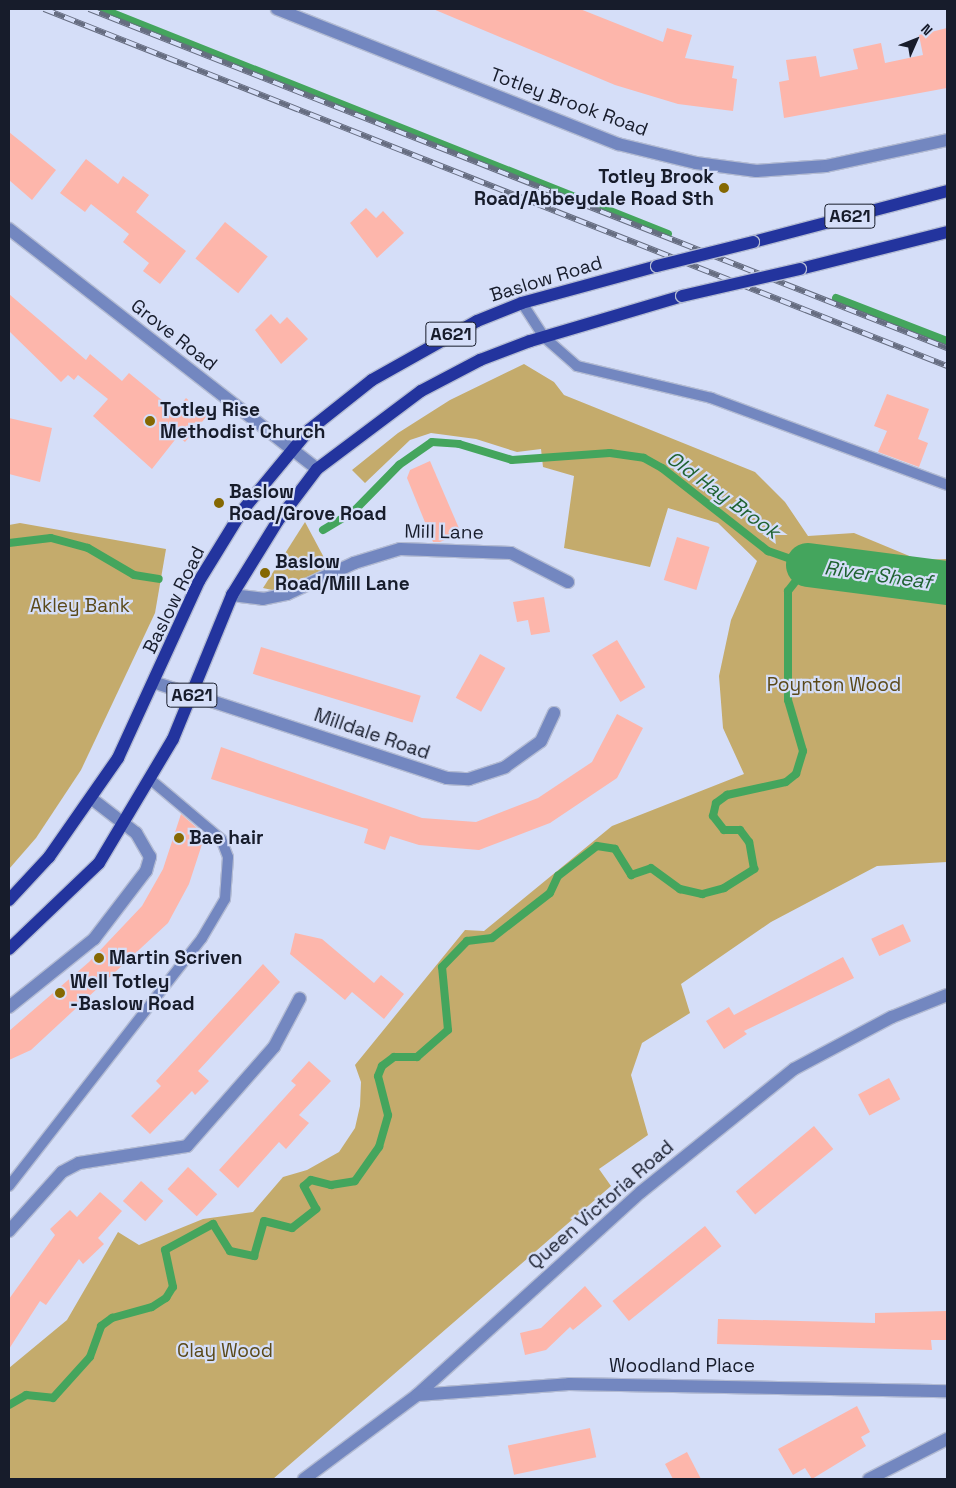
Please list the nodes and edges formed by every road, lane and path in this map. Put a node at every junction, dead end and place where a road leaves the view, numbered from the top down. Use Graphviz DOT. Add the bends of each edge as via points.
graph roads {
  1 [pos="277,9"];
  2 [pos="947,140"];
  3 [pos="947,191"];
  4 [pos="9,229"];
  5 [pos="947,232"];
  6 [pos="522,303"];
  7 [pos="544,337"];
  8 [pos="290,450"];
  9 [pos="317,469"];
  10 [pos="947,485"];
  11 [pos="568,582"];
  12 [pos="232,595"];
  13 [pos="156,683"];
  14 [pos="192,694"];
  15 [pos="554,713"];
  16 [pos="151,780"];
  17 [pos="92,799"];
  18 [pos="125,822"];
  19 [pos="9,900"];
  20 [pos="9,949"];
  21 [pos="947,996"];
  22 [pos="300,998"];
  23 [pos="9,1007"];
  24 [pos="9,1186"];
  25 [pos="9,1231"];
  26 [pos="947,1391"];
  27 [pos="417,1395"];
  28 [pos="947,1439"];
  29 [pos="304,1479"];
  30 [pos="869,1479"];
  1 -- 2 [label="street, Totley Brook Road" via="618,144 696,163 756,171 826,166"];
  3 -- 6 [label="main road, Baslow Road / A621, bridge"];
  4 -- 8 [label="street, Grove Road"];
  5 -- 7 [label="main road, A621, bridge" via="682,296"];
  6 -- 7 [label="lane"];
  6 -- 8 [label="main road, Baslow Road / A621" via="463,328 385,371 345,398"];
  7 -- 9 [label="main road, A621" via="501,351 421,391"];
  7 -- 10 [label="lane" via="577,366 711,398"];
  8 -- 9 [label="street, Grove Road"];
  8 -- 13 [label="main road, Baslow Road / A621" via="242,510 200,581"];
  9 -- 12 [label="main road, A621" via="276,522"];
  11 -- 12 [label="street, Mill Lane" via="511,553 400,549 354,563 287,594 263,599"];
  12 -- 14 [label="main road, A621"];
  13 -- 14 [label="street, Milldale Road"];
  13 -- 17 [label="main road, Baslow Road / A621"];
  14 -- 15 [label="street, Milldale Road" via="452,779 481,777 525,755 541,741"];
  14 -- 16 [label="main road, A621"];
  16 -- 18 [label="main road, A621"];
  16 -- 24 [label="lane" via="221,839 228,857 225,899 202,938"];
  17 -- 18 [label="street"];
  17 -- 19 [label="main road, Baslow Road / A621" via="49,857"];
  18 -- 20 [label="main road, A621" via="99,863 73,892"];
  18 -- 23 [label="street" via="150,857 146,871 94,939"];
  21 -- 27 [label="street, Queen Victoria Road" via="892,1017 794,1069 641,1192"];
  22 -- 25 [label="street" via="274,1047 187,1146 79,1163 62,1172"];
  26 -- 27 [label="street, Woodland Place" via="569,1384"];
  27 -- 29 [label="street, Queen Victoria Road"];
  28 -- 30 [label="street"];
}
